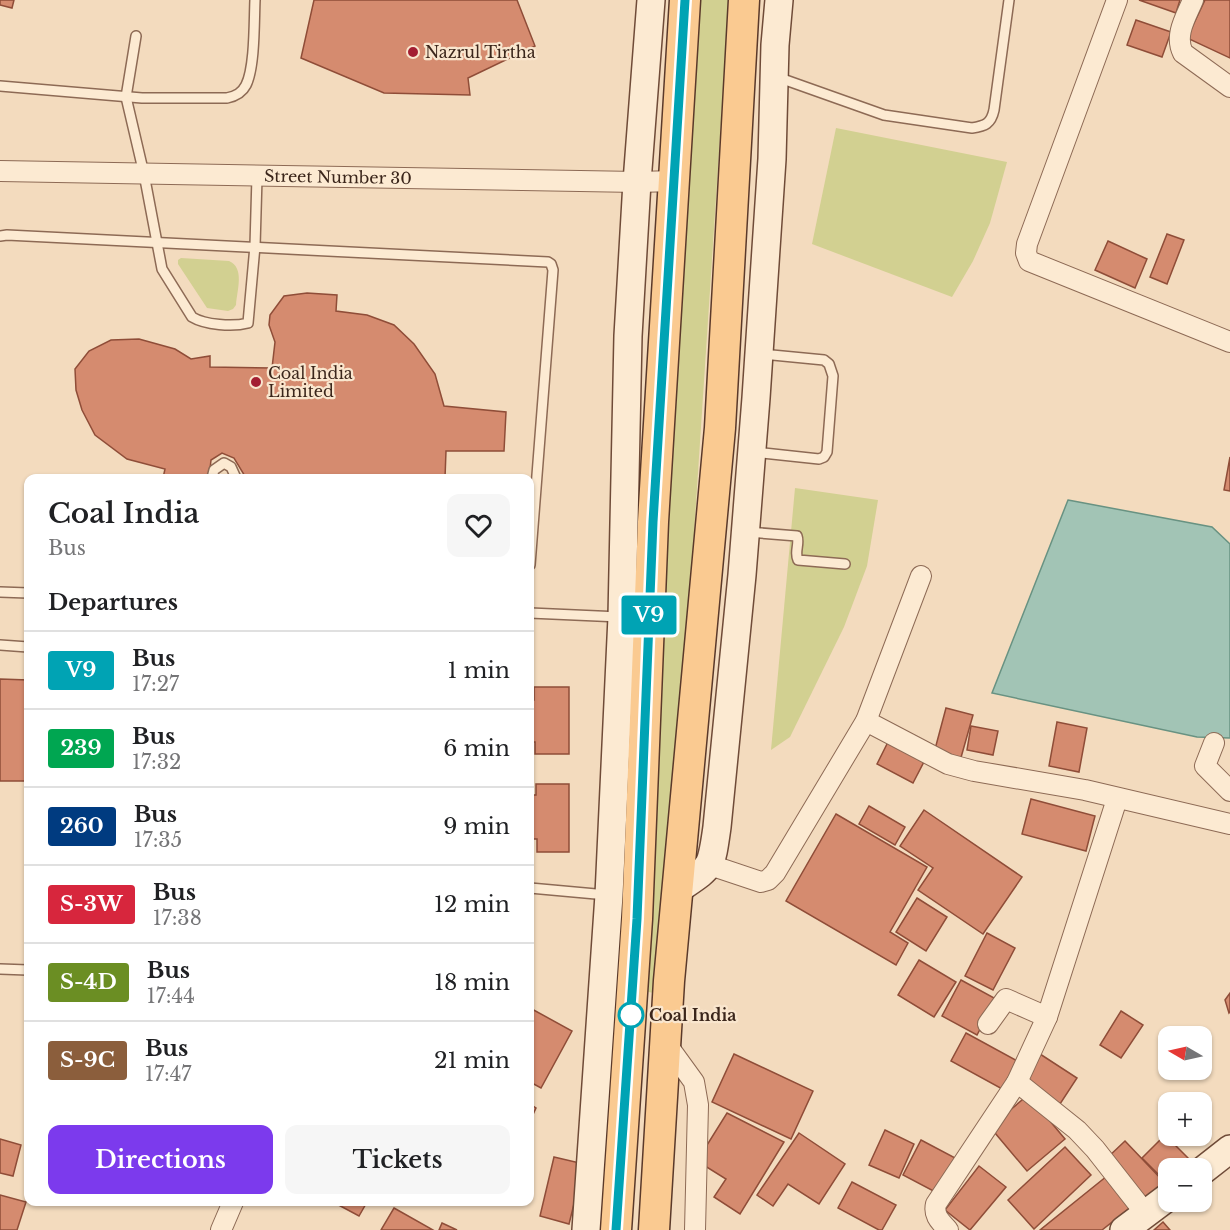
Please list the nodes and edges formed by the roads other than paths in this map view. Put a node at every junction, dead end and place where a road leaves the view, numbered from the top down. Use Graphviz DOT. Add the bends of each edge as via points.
graph roads {
  1 [pos="255,0"];
  2 [pos="651,0"];
  3 [pos="685,0"];
  4 [pos="744,0"];
  5 [pos="779,0"];
  6 [pos="1009,0"];
  7 [pos="1117,0"];
  8 [pos="1193,0"];
  9 [pos="136,36"];
  10 [pos="775,76"];
  11 [pos="0,86"];
  12 [pos="1230,87"];
  13 [pos="126,97"];
  14 [pos="0,171"];
  15 [pos="144,174"];
  16 [pos="257,177"];
  17 [pos="675,181"];
  18 [pos="636,182"];
  19 [pos="0,236"];
  20 [pos="156,242"];
  21 [pos="255,246"];
  22 [pos="1230,342"];
  23 [pos="759,354"];
  24 [pos="752,451"];
  25 [pos="213,474"];
  26 [pos="234,474"];
  27 [pos="534,514"];
  28 [pos="746,532"];
  29 [pos="845,564"];
  30 [pos="921,576"];
  31 [pos="0,592"];
  32 [pos="24,593"];
  33 [pos="534,613"];
  34 [pos="635,617"];
  35 [pos="0,645"];
  36 [pos="24,647"];
  37 [pos="866,721"];
  38 [pos="1215,743"];
  39 [pos="1230,791"];
  40 [pos="1117,799"];
  41 [pos="1230,824"];
  42 [pos="710,865"];
  43 [pos="534,888"];
  44 [pos="677,890"];
  45 [pos="609,895"];
  46 [pos="0,969"];
  47 [pos="24,970"];
  48 [pos="1047,1017"];
  49 [pos="987,1024"];
  50 [pos="665,1042"];
  51 [pos="1017,1082"];
  52 [pos="1230,1149"];
  53 [pos="1212,1163"];
  54 [pos="1158,1205"];
  55 [pos="232,1206"];
  56 [pos="1146,1214"];
  57 [pos="221,1230"];
  58 [pos="586,1230"];
  59 [pos="616,1230"];
  60 [pos="654,1230"];
  61 [pos="695,1230"];
  62 [pos="948,1230"];
  63 [pos="1124,1230"];
  1 -- 13 [label="lane" via="250,72 245,87 237,95"];
  2 -- 18 [label="street"];
  3 -- 17 [label="main road"];
  4 -- 44 [label="main road" via="720,428"];
  5 -- 10 [label="street"];
  6 -- 10 [label="lane" via="994,111 984,127 884,115"];
  7 -- 22 [label="street" via="1026,253 1029,261"];
  8 -- 12 [label="street" via="1179,34 1179,46"];
  9 -- 13 [label="lane"];
  10 -- 23 [label="street"];
  11 -- 13 [label="lane"];
  13 -- 15 [label="lane"];
  14 -- 15 [label="street, Street Number 30"];
  15 -- 16 [label="street, Street Number 30"];
  15 -- 20 [label="lane"];
  16 -- 18 [label="street, Street Number 30"];
  16 -- 21 [label="lane"];
  17 -- 18 [label="street, Street Number 30"];
  17 -- 34 [label="main road" via="653,522"];
  18 -- 34 [label="street" via="628,336"];
  19 -- 20 [label="lane"];
  20 -- 21 [label="lane"];
  20 -- 21 [label="lane" via="162,269 192,316 199,321 240,325 248,323"];
  21 -- 27 [label="lane" via="543,260 551,264"];
  23 -- 24 [label="street"];
  23 -- 24 [label="lane" via="824,360 833,376 824,457"];
  24 -- 28 [label="street"];
  25 -- 26 [label="lane" via="224,463"];
  28 -- 29 [label="lane" via="797,536 798,560"];
  28 -- 42 [label="street"];
  30 -- 37 [label="street"];
  31 -- 32 [label="lane"];
  33 -- 34 [label="lane"];
  34 -- 45 [label="street"];
  34 -- 59 [label="main road" via="637,919"];
  35 -- 36 [label="lane"];
  37 -- 40 [label="street" via="948,764"];
  37 -- 42 [label="street" via="768,880 761,882"];
  38 -- 39 [label="street" via="1205,766"];
  40 -- 41 [label="street"];
  40 -- 48 [label="street"];
  42 -- 44 [label="street"];
  43 -- 45 [label="lane"];
  44 -- 50 [label="main road"];
  45 -- 58 [label="street"];
  46 -- 47 [label="lane"];
  48 -- 49 [label="street" via="1006,999"];
  48 -- 51 [label="street"];
  50 -- 60 [label="main road"];
  50 -- 61 [label="street" via="694,1082 698,1105"];
  51 -- 56 [label="street" via="1077,1130"];
  51 -- 62 [label="street" via="936,1204 937,1217"];
  52 -- 53 [label="street"];
  54 -- 56 [label="street"];
  55 -- 57 [label="street"];
  56 -- 63 [label="street"];
}
